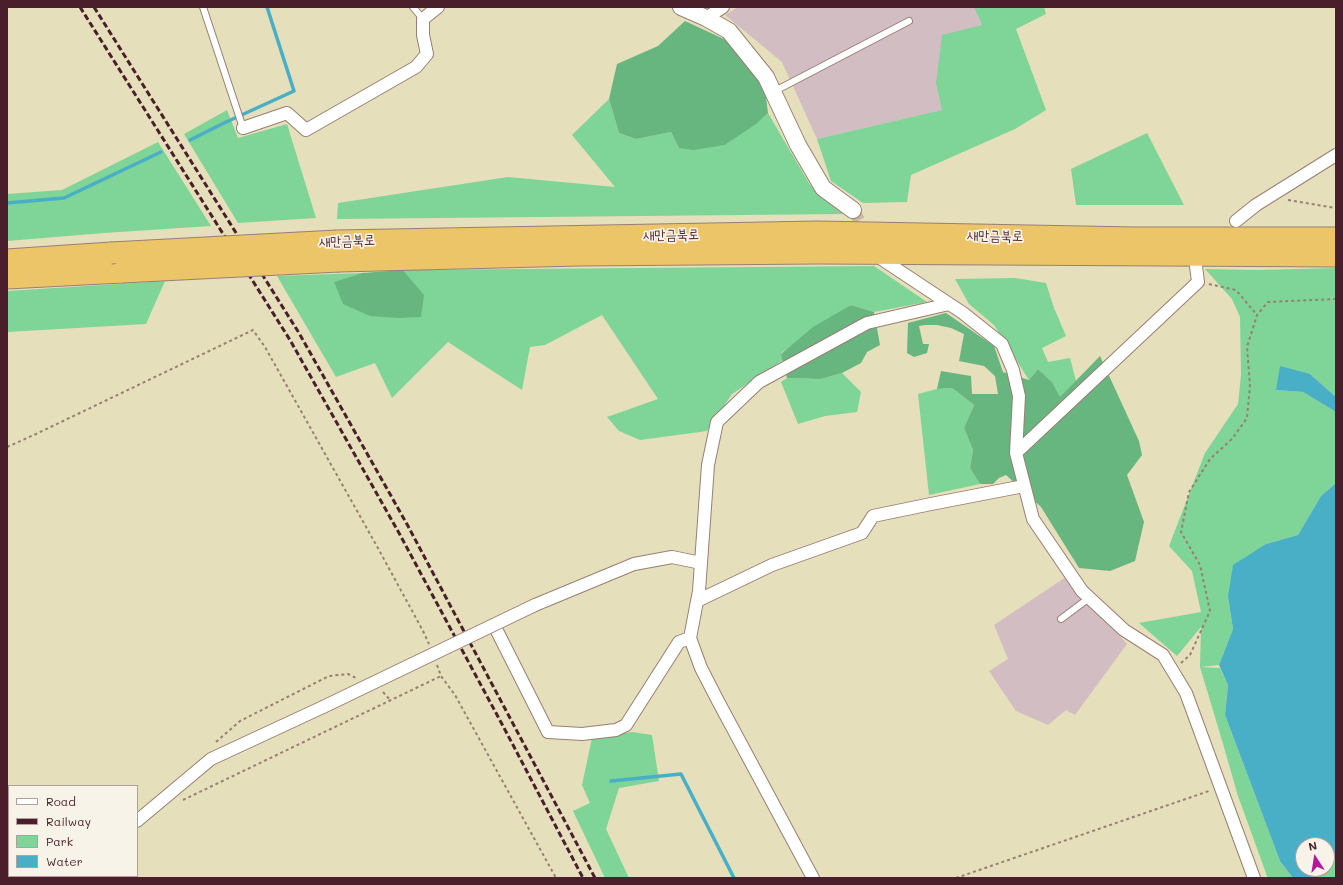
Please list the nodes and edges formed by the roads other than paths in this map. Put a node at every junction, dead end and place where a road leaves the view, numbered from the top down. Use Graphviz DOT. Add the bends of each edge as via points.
graph roads {
  1 [pos="203,7"];
  2 [pos="413,7"];
  3 [pos="438,7"];
  4 [pos="681,7"];
  5 [pos="723,7"];
  6 [pos="706,18"];
  7 [pos="423,19"];
  8 [pos="909,21"];
  9 [pos="773,92"];
  10 [pos="242,125"];
  11 [pos="1336,155"];
  12 [pos="853,210"];
  13 [pos="1236,221"];
  14 [pos="1336,238"];
  15 [pos="338,251"];
  16 [pos="1336,256"];
  17 [pos="7,260"];
  18 [pos="883,260"];
  19 [pos="1196,266"];
  20 [pos="7,278"];
  21 [pos="949,304"];
  22 [pos="1016,453"];
  23 [pos="1024,486"];
  24 [pos="701,563"];
  25 [pos="1089,598"];
  26 [pos="697,600"];
  27 [pos="1061,619"];
  28 [pos="494,625"];
  29 [pos="690,638"];
  30 [pos="138,820"];
  31 [pos="813,878"];
  32 [pos="1254,878"];
  1 -- 10 [label="lane"];
  2 -- 7 [label="lane"];
  3 -- 7 [label="street"];
  4 -- 6 [label="street"];
  5 -- 6 [label="street"];
  6 -- 9 [label="street" via="729,31 766,77"];
  7 -- 10 [label="street" via="427,54 416,67 306,130 287,113"];
  8 -- 9 [label="lane"];
  9 -- 12 [label="street" via="798,145 823,188"];
  11 -- 13 [label="street" via="1256,205"];
  14 -- 15 [label="highway, 새만금북로" via="1136,238 817,232"];
  15 -- 16 [label="highway, 새만금북로"];
  15 -- 17 [label="highway, 새만금북로, bridge" via="111,253"];
  15 -- 20 [label="highway, 새만금북로, bridge" via="122,272"];
  18 -- 21 [label="street"];
  19 -- 22 [label="street" via="1198,282"];
  21 -- 22 [label="street" via="1002,344 1013,370 1019,396"];
  21 -- 24 [label="street" via="867,323 759,382 717,422 708,465"];
  22 -- 23 [label="street"];
  23 -- 25 [label="street" via="1033,519"];
  23 -- 26 [label="street" via="873,516 862,533 772,564"];
  24 -- 26 [label="street"];
  24 -- 28 [label="street, bridge" via="672,558 634,564"];
  25 -- 27 [label="lane"];
  25 -- 32 [label="street" via="1124,630 1163,655 1186,694"];
  26 -- 29 [label="street"];
  28 -- 29 [label="street" via="548,732 582,734 616,730 626,726 679,642"];
  28 -- 30 [label="street, bridge" via="211,759"];
  29 -- 31 [label="street" via="701,668"];
}
